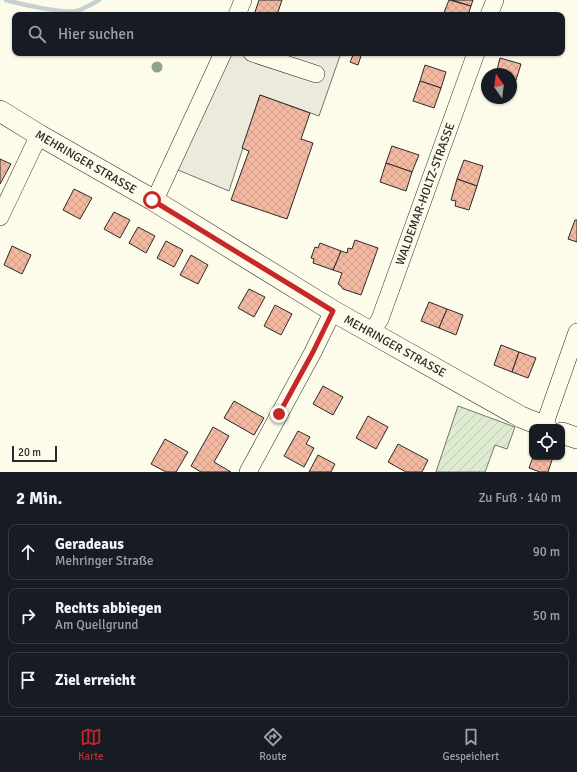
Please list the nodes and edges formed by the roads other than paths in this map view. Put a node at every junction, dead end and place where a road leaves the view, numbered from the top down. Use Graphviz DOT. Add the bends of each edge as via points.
graph roads {
  1 [pos="243,0"];
  2 [pos="495,0"];
  3 [pos="239,12"];
  4 [pos="490,12"];
  5 [pos="222,56"];
  6 [pos="261,56"];
  7 [pos="475,56"];
  8 [pos="316,74"];
  9 [pos="0,111"];
  10 [pos="38,135"];
  11 [pos="152,200"];
  12 [pos="0,217"];
  13 [pos="333,311"];
  14 [pos="577,332"];
  15 [pos="371,333"];
  16 [pos="538,424"];
  17 [pos="552,424"];
  18 [pos="565,434"];
  19 [pos="577,438"];
  20 [pos="248,472"];
  1 -- 3 [label="street"];
  2 -- 4 [label="street"];
  5 -- 11 [label="street"];
  6 -- 8 [label="street"];
  7 -- 15 [label="street, WALDEMAR-HOLTZ-STRASSE" via="380,319"];
  9 -- 10 [label="main road, MEHRINGER STRASSE"];
  10 -- 11 [label="main road, MEHRINGER STRASSE"];
  10 -- 12 [label="street"];
  11 -- 13 [label="main road, MEHRINGER STRASSE"];
  13 -- 15 [label="main road, MEHRINGER STRASSE"];
  13 -- 20 [label="street"];
  14 -- 17 [label="street"];
  15 -- 16 [label="main road, MEHRINGER STRASSE" via="521,417"];
  18 -- 19 [label="main road, MEHRINGER STRASSE"];
}
